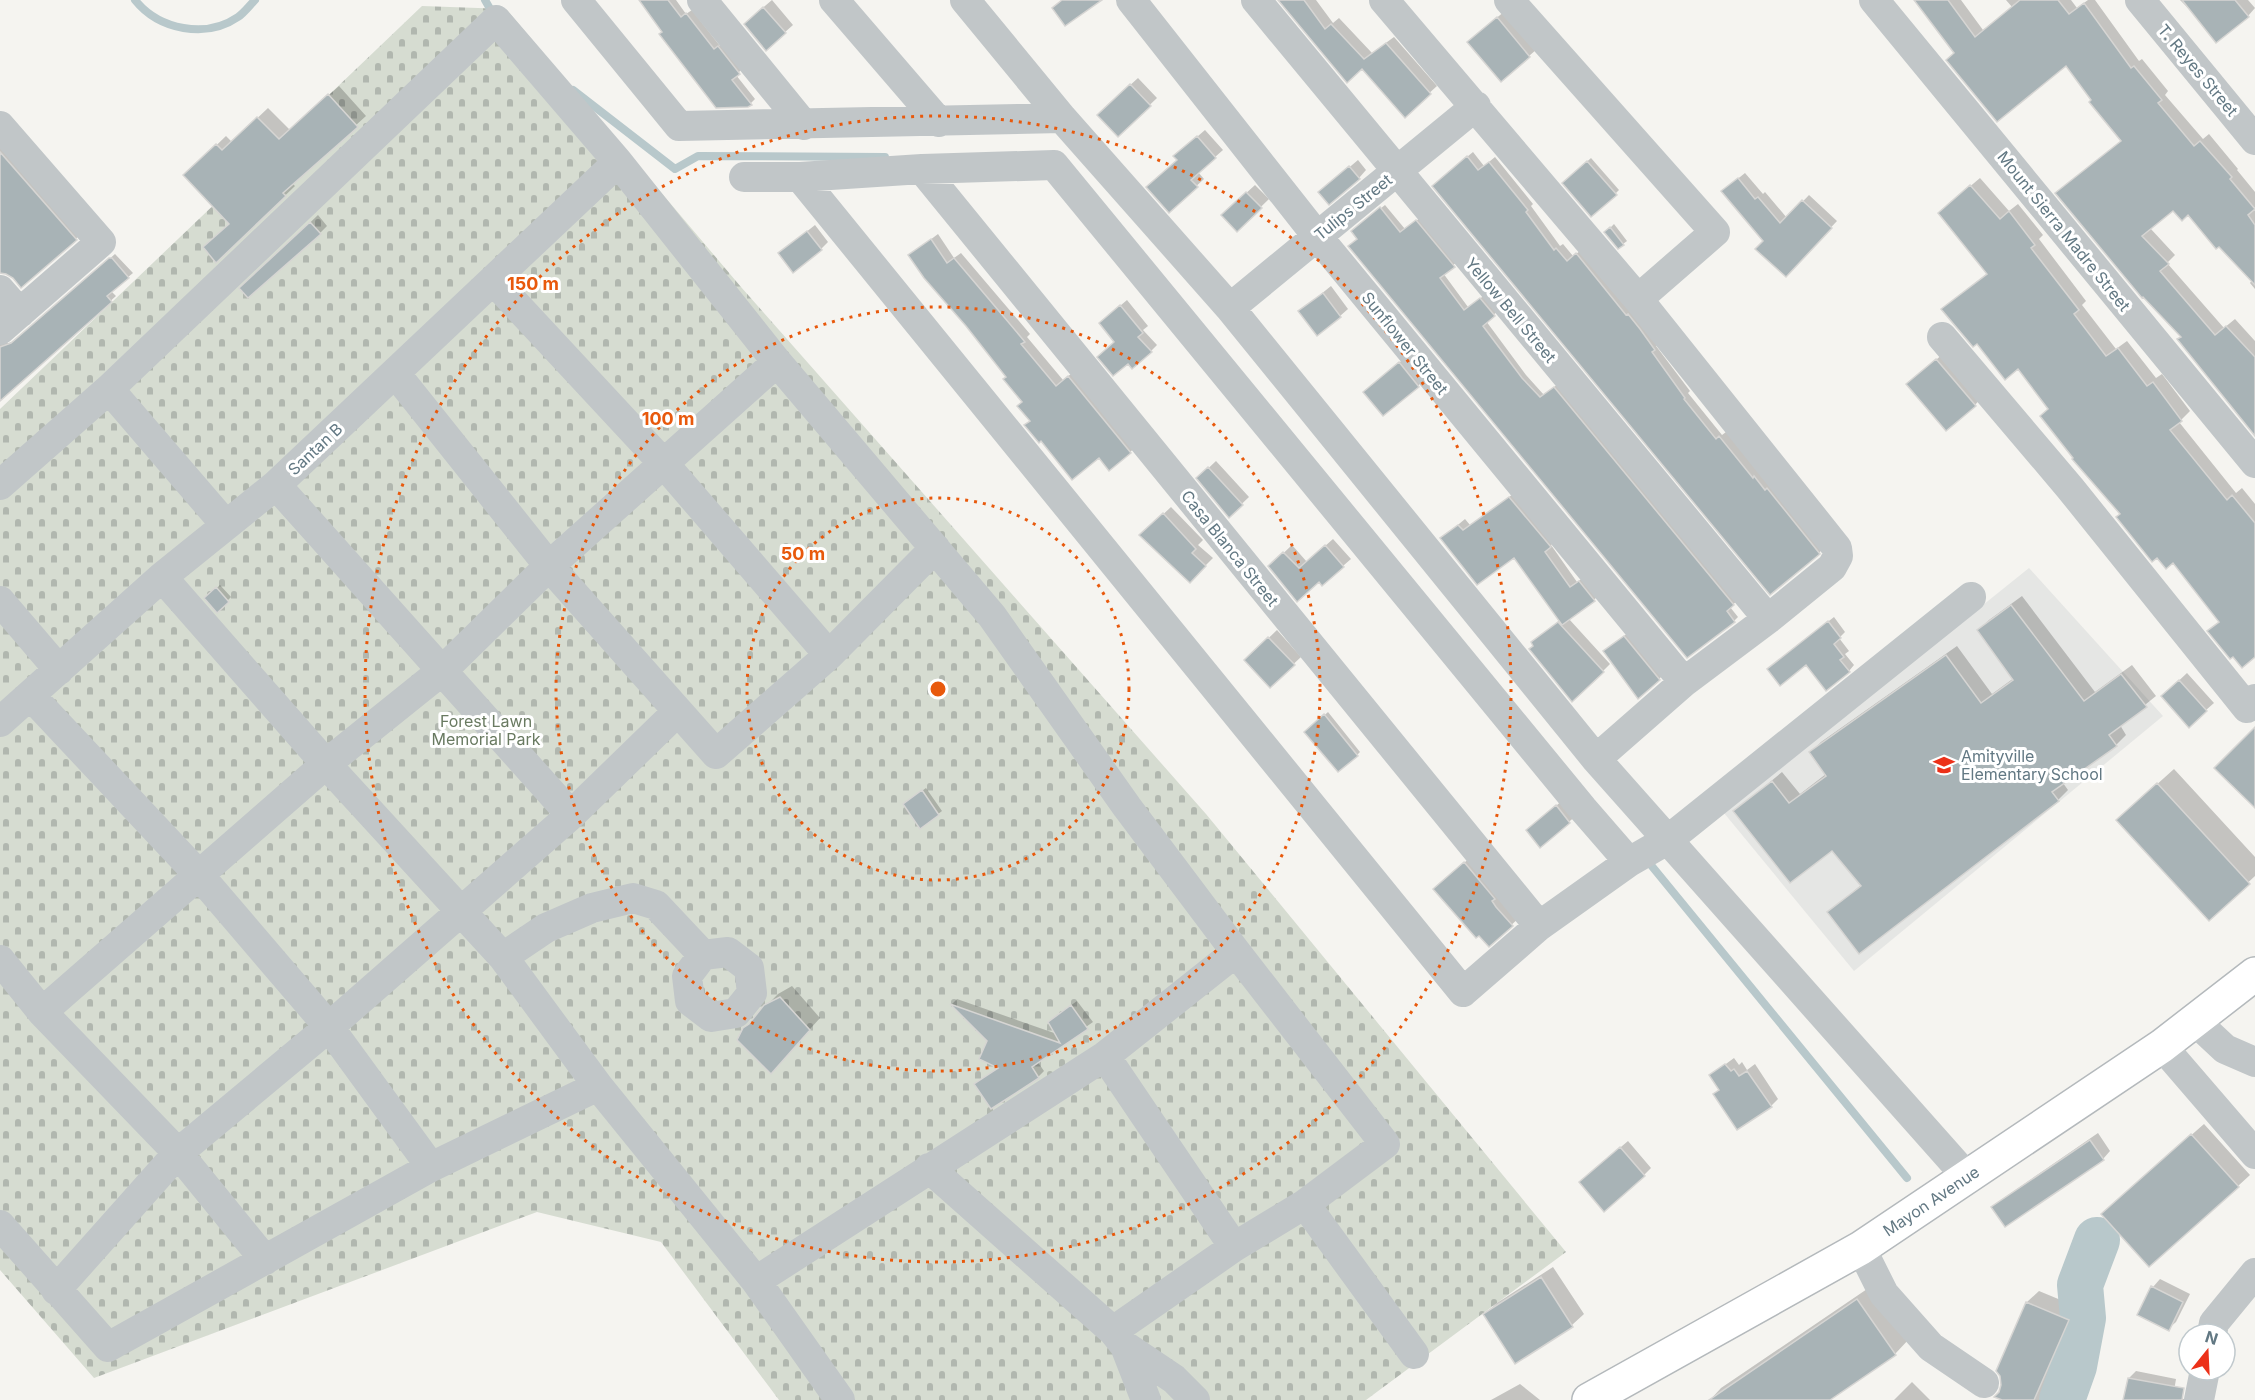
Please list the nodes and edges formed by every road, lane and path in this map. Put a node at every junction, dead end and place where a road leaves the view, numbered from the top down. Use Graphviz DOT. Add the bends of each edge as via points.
graph roads {
  1 [pos="576,0"];
  2 [pos="702,0"];
  3 [pos="834,0"];
  4 [pos="965,0"];
  5 [pos="1131,0"];
  6 [pos="1256,0"];
  7 [pos="1384,0"];
  8 [pos="1509,0"];
  9 [pos="1874,0"];
  10 [pos="2140,0"];
  11 [pos="1476,106"];
  12 [pos="1062,118"];
  13 [pos="2251,121"];
  14 [pos="939,122"];
  15 [pos="804,124"];
  16 [pos="0,126"];
  17 [pos="618,162"];
  18 [pos="922,169"];
  19 [pos="1396,172"];
  20 [pos="744,177"];
  21 [pos="800,177"];
  22 [pos="1317,236"];
  23 [pos="492,280"];
  24 [pos="0,290"];
  25 [pos="1638,299"];
  26 [pos="1230,308"];
  27 [pos="10,322"];
  28 [pos="1942,337"];
  29 [pos="777,362"];
  30 [pos="395,373"];
  31 [pos="109,389"];
  32 [pos="2255,463"];
  33 [pos="665,465"];
  34 [pos="0,485"];
  35 [pos="276,485"];
  36 [pos="225,524"];
  37 [pos="935,548"];
  38 [pos="549,566"];
  39 [pos="162,577"];
  40 [pos="1971,597"];
  41 [pos="0,601"];
  42 [pos="1768,619"];
  43 [pos="829,654"];
  44 [pos="59,669"];
  45 [pos="443,670"];
  46 [pos="1684,682"];
  47 [pos="30,695"];
  48 [pos="2255,699"];
  49 [pos="677,712"];
  50 [pos="0,722"];
  51 [pos="1596,759"];
  52 [pos="326,764"];
  53 [pos="571,815"];
  54 [pos="1669,839"];
  55 [pos="1629,862"];
  56 [pos="198,875"];
  57 [pos="459,911"];
  58 [pos="1539,926"];
  59 [pos="1236,952"];
  60 [pos="702,955"];
  61 [pos="503,957"];
  62 [pos="0,960"];
  63 [pos="2255,974"];
  64 [pos="42,1012"];
  65 [pos="2195,1021"];
  66 [pos="329,1027"];
  67 [pos="2162,1046"];
  68 [pos="1105,1056"];
  69 [pos="2255,1062"];
  70 [pos="598,1086"];
  71 [pos="178,1153"];
  72 [pos="2255,1154"];
  73 [pos="431,1167"];
  74 [pos="929,1168"];
  75 [pos="1968,1178"];
  76 [pos="1305,1204"];
  77 [pos="0,1225"];
  78 [pos="1234,1247"];
  79 [pos="1861,1248"];
  80 [pos="265,1260"];
  81 [pos="2255,1273"];
  82 [pos="756,1281"];
  83 [pos="56,1290"];
  84 [pos="2215,1322"];
  85 [pos="1119,1338"];
  86 [pos="1414,1354"];
  87 [pos="1174,1380"];
  88 [pos="2203,1382"];
  89 [pos="1984,1383"];
  90 [pos="840,1400"];
  91 [pos="1148,1400"];
  92 [pos="1195,1400"];
  93 [pos="1589,1400"];
  94 [pos="2199,1400"];
  1 -- 15 [label="street" via="679,126"];
  2 -- 15 [label="street"];
  3 -- 14 [label="street"];
  4 -- 12 [label="street"];
  5 -- 22 [label="street, Sunflower Street"];
  6 -- 19 [label="street, Yellow Bell Street"];
  7 -- 11 [label="street"];
  8 -- 25 [label="street" via="1715,232"];
  9 -- 32 [label="street, Mount Sierra Madre Street"];
  10 -- 13 [label="street, T. Reyes Street"];
  11 -- 19 [label="street, Tulips Street"];
  11 -- 25 [label="street"];
  12 -- 14 [label="street"];
  12 -- 26 [label="street"];
  14 -- 15 [label="street"];
  16 -- 27 [label="street" via="100,243"];
  17 -- 23 [label="street, Santan B"];
  17 -- 29 [label="street"];
  17 -- 31 [label="street" via="496,20"];
  18 -- 21 [label="street"];
  18 -- 55 [label="street" via="1054,165"];
  18 -- 58 [label="street, Casa Blanca Street"];
  19 -- 22 [label="street, Tulips Street"];
  19 -- 42 [label="street, Yellow Bell Street"];
  20 -- 21 [label="street"];
  21 -- 58 [label="street" via="1463,992"];
  22 -- 26 [label="street, Tulips Street"];
  22 -- 46 [label="street, Sunflower Street"];
  23 -- 30 [label="street, Santan B"];
  23 -- 33 [label="street"];
  24 -- 27 [label="street"];
  25 -- 42 [label="street" via="1838,548 1832,567"];
  26 -- 51 [label="street"];
  28 -- 48 [label="street" via="2247,708"];
  29 -- 33 [label="street"];
  29 -- 37 [label="street"];
  30 -- 35 [label="street, Santan B"];
  30 -- 38 [label="street"];
  31 -- 34 [label="street"];
  31 -- 36 [label="street"];
  33 -- 38 [label="street"];
  33 -- 43 [label="street"];
  35 -- 36 [label="street, Santan B"];
  35 -- 45 [label="street"];
  36 -- 39 [label="street, Santan B"];
  37 -- 43 [label="street"];
  37 -- 59 [label="street" via="992,616"];
  38 -- 45 [label="street"];
  38 -- 49 [label="street"];
  39 -- 44 [label="street, Santan B"];
  39 -- 52 [label="street"];
  40 -- 54 [label="street"];
  41 -- 44 [label="street"];
  42 -- 46 [label="street"];
  43 -- 49 [label="street" via="716,754"];
  44 -- 47 [label="street, Santan B"];
  45 -- 52 [label="street"];
  45 -- 53 [label="street"];
  46 -- 51 [label="street"];
  47 -- 50 [label="street, Santan B"];
  47 -- 56 [label="street"];
  49 -- 53 [label="street"];
  51 -- 54 [label="street"];
  52 -- 56 [label="street"];
  52 -- 57 [label="street"];
  53 -- 57 [label="street"];
  54 -- 55 [label="street"];
  54 -- 75 [label="street"];
  55 -- 58 [label="street"];
  56 -- 64 [label="street"];
  56 -- 66 [label="street"];
  57 -- 61 [label="street"];
  57 -- 66 [label="street"];
  59 -- 68 [label="street"];
  59 -- 76 [label="street" via="1385,1144"];
  60 -- 61 [label="street" via="656,905 633,898 592,908 546,927"];
  61 -- 70 [label="street"];
  62 -- 64 [label="street"];
  63 -- 65 [label="main road, Mayon Avenue"];
  64 -- 71 [label="street"];
  65 -- 67 [label="main road, Mayon Avenue"];
  65 -- 69 [label="street" via="2225,1049"];
  66 -- 71 [label="street"];
  66 -- 73 [label="street"];
  67 -- 72 [label="street"];
  67 -- 75 [label="main road, Mayon Avenue"];
  68 -- 74 [label="street"];
  68 -- 78 [label="street"];
  70 -- 73 [label="street"];
  70 -- 82 [label="street"];
  71 -- 80 [label="street"];
  71 -- 83 [label="street"];
  73 -- 80 [label="street"];
  74 -- 82 [label="street"];
  74 -- 85 [label="street"];
  75 -- 79 [label="main road, Mayon Avenue"];
  76 -- 78 [label="street"];
  76 -- 86 [label="street"];
  77 -- 83 [label="street"];
  78 -- 85 [label="street"];
  79 -- 89 [label="street" via="1884,1293 1931,1347"];
  79 -- 93 [label="main road, Mayon Avenue"];
  80 -- 83 [label="street" via="108,1347"];
  81 -- 84 [label="street"];
  82 -- 90 [label="street"];
  85 -- 87 [label="street"];
  85 -- 91 [label="street"];
  87 -- 91 [label="street"];
  87 -- 92 [label="street"];
  88 -- 94 [label="street"];
}
